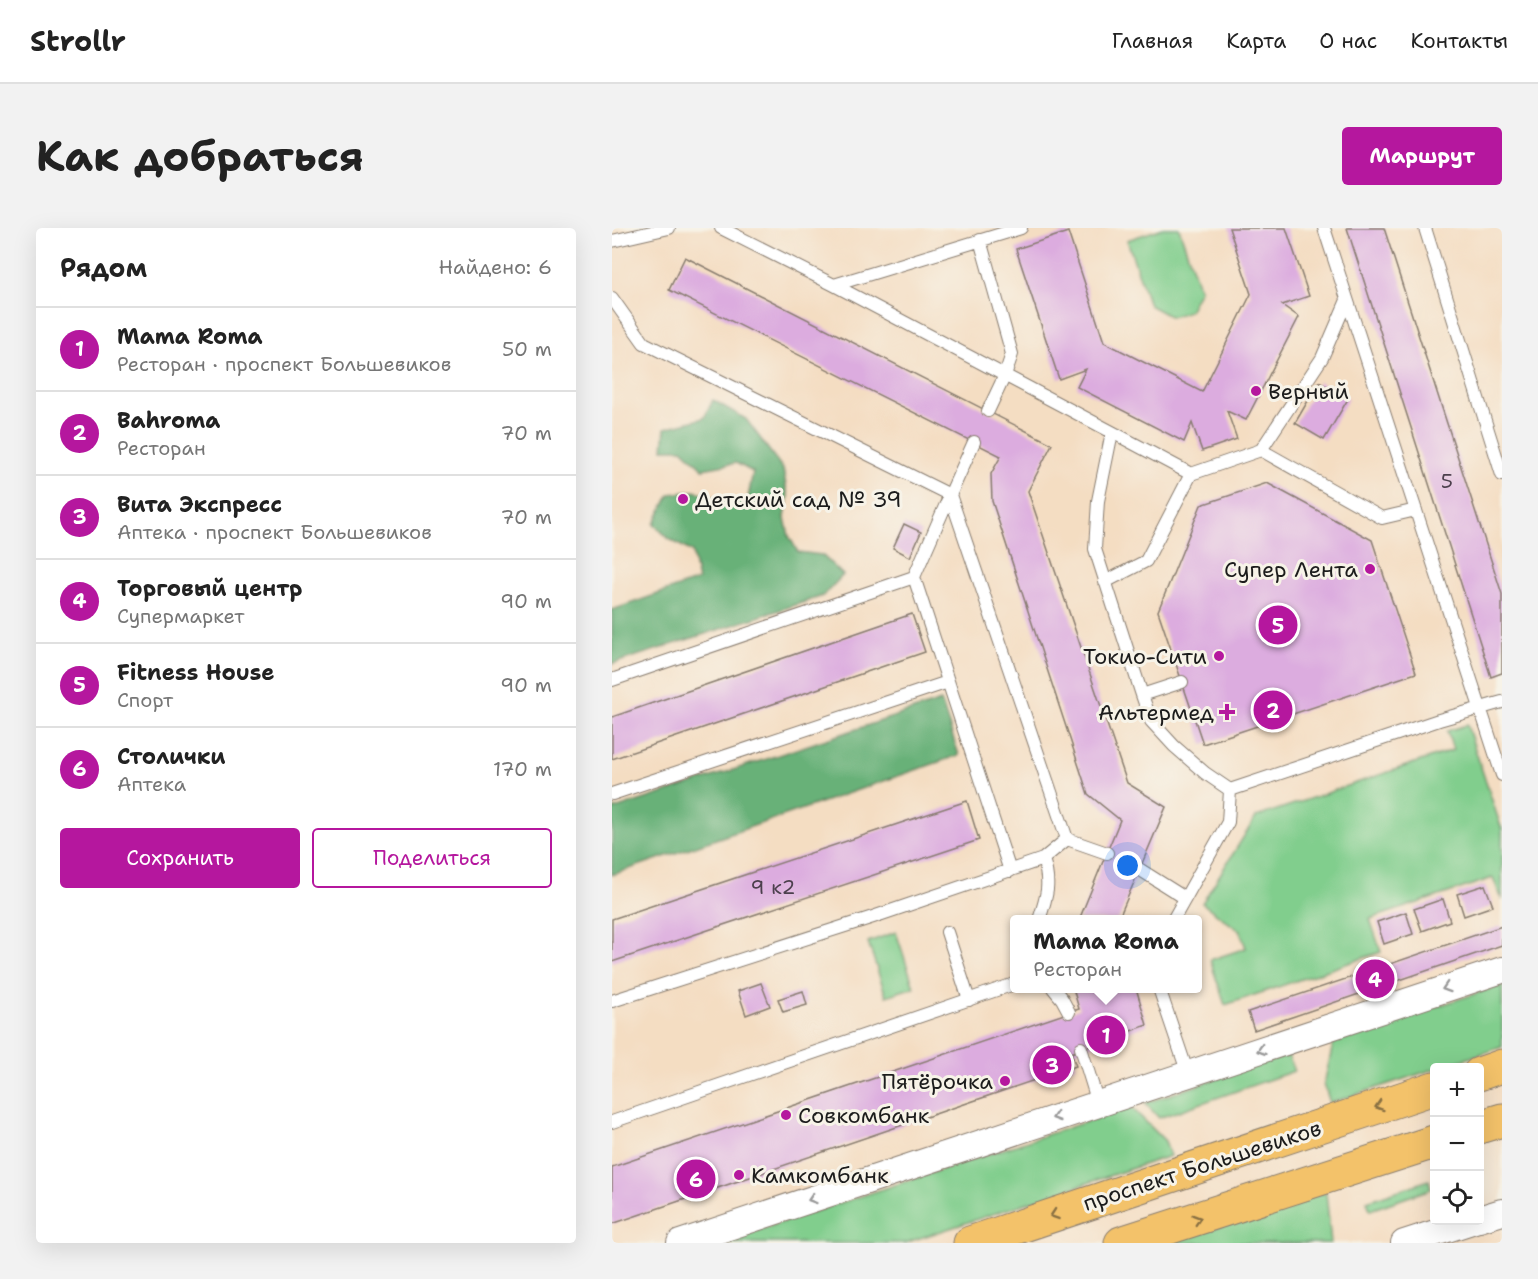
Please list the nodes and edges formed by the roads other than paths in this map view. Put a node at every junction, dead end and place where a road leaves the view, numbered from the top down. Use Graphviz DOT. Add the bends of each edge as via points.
graph roads {
  1 [pos="669,228"];
  2 [pos="721,228"];
  3 [pos="1021,228"];
  4 [pos="1324,228"];
  5 [pos="1425,228"];
  6 [pos="981,240"];
  7 [pos="612,241"];
  8 [pos="834,285"];
  9 [pos="612,298"];
  10 [pos="1347,300"];
  11 [pos="1005,375"];
  12 [pos="988,411"];
  13 [pos="1112,432"];
  14 [pos="974,442"];
  15 [pos="1261,450"];
  16 [pos="1191,474"];
  17 [pos="1502,475"];
  18 [pos="950,495"];
  19 [pos="1416,510"];
  20 [pos="914,578"];
  21 [pos="1106,582"];
  22 [pos="612,680"];
  23 [pos="948,682"];
  24 [pos="1182,682"];
  25 [pos="1142,695"];
  26 [pos="1502,702"];
  27 [pos="1480,709"];
  28 [pos="1502,775"];
  29 [pos="1230,790"];
  30 [pos="612,794"];
  31 [pos="1067,839"];
  32 [pos="1107,853"];
  33 [pos="1043,859"];
  34 [pos="1139,869"];
  35 [pos="1010,871"];
  36 [pos="1185,898"];
  37 [pos="1040,915"];
  38 [pos="1176,915"];
  39 [pos="947,932"];
  40 [pos="1502,970"];
  41 [pos="1010,985"];
  42 [pos="1057,993"];
  43 [pos="1161,993"];
  44 [pos="969,1000"];
  45 [pos="612,1001"];
  46 [pos="1069,1012"];
  47 [pos="1081,1048"];
  48 [pos="1502,1066"];
  49 [pos="1484,1072"];
  50 [pos="1188,1074"];
  51 [pos="1430,1089"];
  52 [pos="1098,1103"];
  53 [pos="1502,1120"];
  54 [pos="612,1122"];
  55 [pos="1484,1125"];
  56 [pos="1430,1143"];
  57 [pos="1502,1212"];
  58 [pos="1484,1217"];
  59 [pos="1462,1225"];
  60 [pos="680,1243"];
  61 [pos="970,1243"];
  62 [pos="1121,1243"];
  63 [pos="1404,1243"];
  1 -- 7 [label="lane"];
  2 -- 8 [label="lane"];
  3 -- 6 [label="lane"];
  4 -- 10 [label="lane"];
  5 -- 17 [label="lane"];
  6 -- 8 [label="lane"];
  6 -- 11 [label="lane" via="1012,354"];
  8 -- 11 [label="lane"];
  9 -- 18 [label="lane" via="644,343"];
  10 -- 15 [label="lane" via="1322,358"];
  10 -- 19 [label="lane"];
  11 -- 12 [label="lane"];
  11 -- 13 [label="lane"];
  13 -- 16 [label="lane"];
  13 -- 21 [label="lane" via="1098,501 1095,549"];
  14 -- 18 [label="lane"];
  15 -- 16 [label="lane"];
  15 -- 19 [label="lane" via="1382,518"];
  16 -- 21 [label="lane" via="1146,561"];
  18 -- 20 [label="lane"];
  18 -- 31 [label="lane"];
  19 -- 27 [label="lane"];
  20 -- 22 [label="lane"];
  20 -- 23 [label="lane"];
  21 -- 25 [label="lane"];
  23 -- 30 [label="lane"];
  23 -- 35 [label="lane"];
  24 -- 25 [label="lane"];
  25 -- 29 [label="lane" via="1150,721 1204,773"];
  26 -- 27 [label="lane"];
  27 -- 28 [label="lane"];
  27 -- 29 [label="lane"];
  29 -- 36 [label="lane" via="1228,822"];
  31 -- 32 [label="lane"];
  31 -- 33 [label="lane"];
  33 -- 35 [label="lane"];
  33 -- 37 [label="lane" via="1048,888"];
  34 -- 36 [label="lane"];
  35 -- 45 [label="lane"];
  36 -- 38 [label="lane"];
  39 -- 44 [label="lane"];
  40 -- 50 [label="street, one-way"];
  41 -- 44 [label="lane"];
  42 -- 46 [label="lane"];
  43 -- 50 [label="lane"];
  44 -- 54 [label="lane"];
  47 -- 52 [label="lane"];
  48 -- 49 [label="main road"];
  50 -- 52 [label="street"];
  51 -- 61 [label="main road, проспект Большевиков, one-way"];
  52 -- 60 [label="street, one-way"];
  53 -- 55 [label="main road"];
  62 -- 56 [label="main road, one-way"];
  57 -- 58 [label="street"];
  59 -- 63 [label="street"];
}
